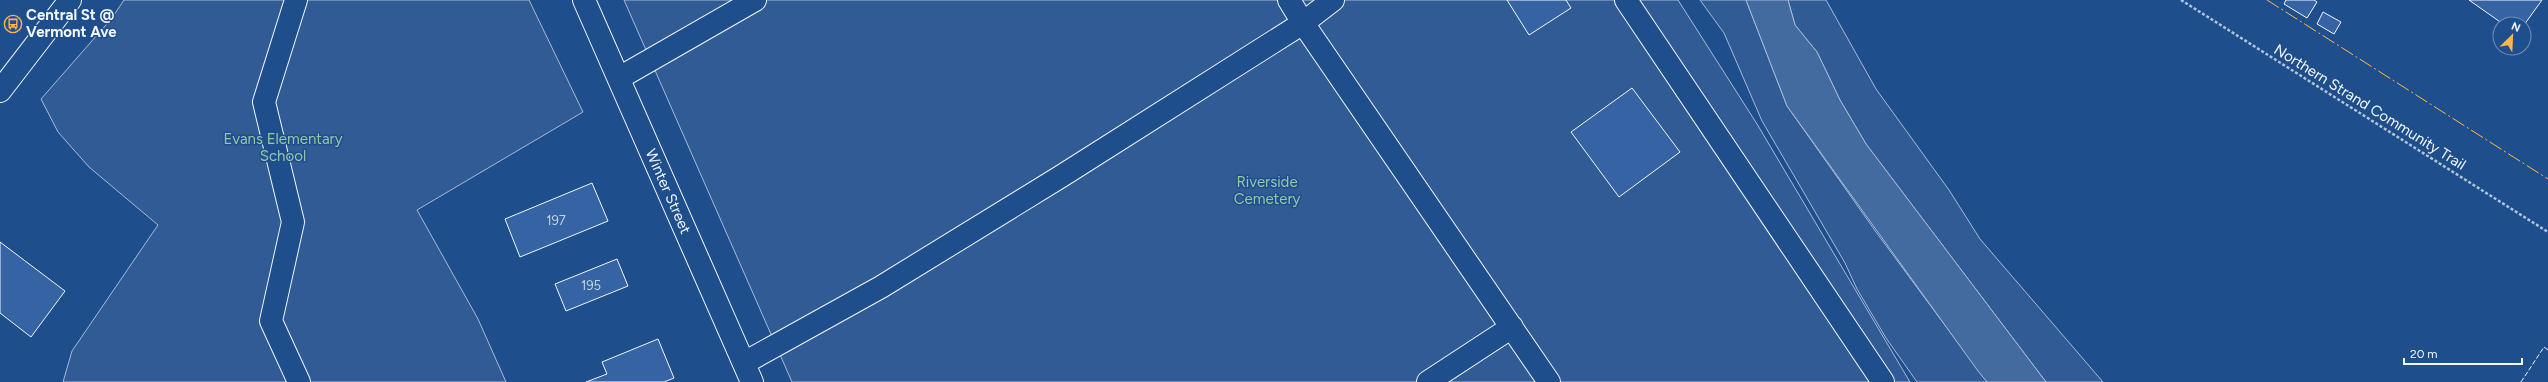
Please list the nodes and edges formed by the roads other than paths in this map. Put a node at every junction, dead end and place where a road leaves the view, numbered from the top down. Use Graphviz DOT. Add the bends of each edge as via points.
graph roads {
  1 [pos="70,0"];
  2 [pos="296,0"];
  3 [pos="584,0"];
  4 [pos="755,0"];
  5 [pos="1289,0"];
  6 [pos="1333,0"];
  7 [pos="1626,0"];
  8 [pos="1303,23"];
  9 [pos="619,78"];
  10 [pos="0,90"];
  11 [pos="1512,327"];
  12 [pos="748,373"];
  13 [pos="299,382"];
  14 [pos="1428,382"];
  15 [pos="1549,382"];
  16 [pos="1884,382"];
  1 -- 10 [label="main road"];
  2 -- 13 [label="main road" via="264,102 293,222 271,321"];
  3 -- 9 [label="main road, Winter Street"];
  4 -- 9 [label="main road"];
  5 -- 8 [label="main road"];
  6 -- 8 [label="main road"];
  7 -- 16 [label="main road"];
  8 -- 11 [label="main road"];
  8 -- 12 [label="main road"];
  9 -- 12 [label="main road, Winter Street"];
  11 -- 14 [label="main road"];
  11 -- 15 [label="main road"];
}
